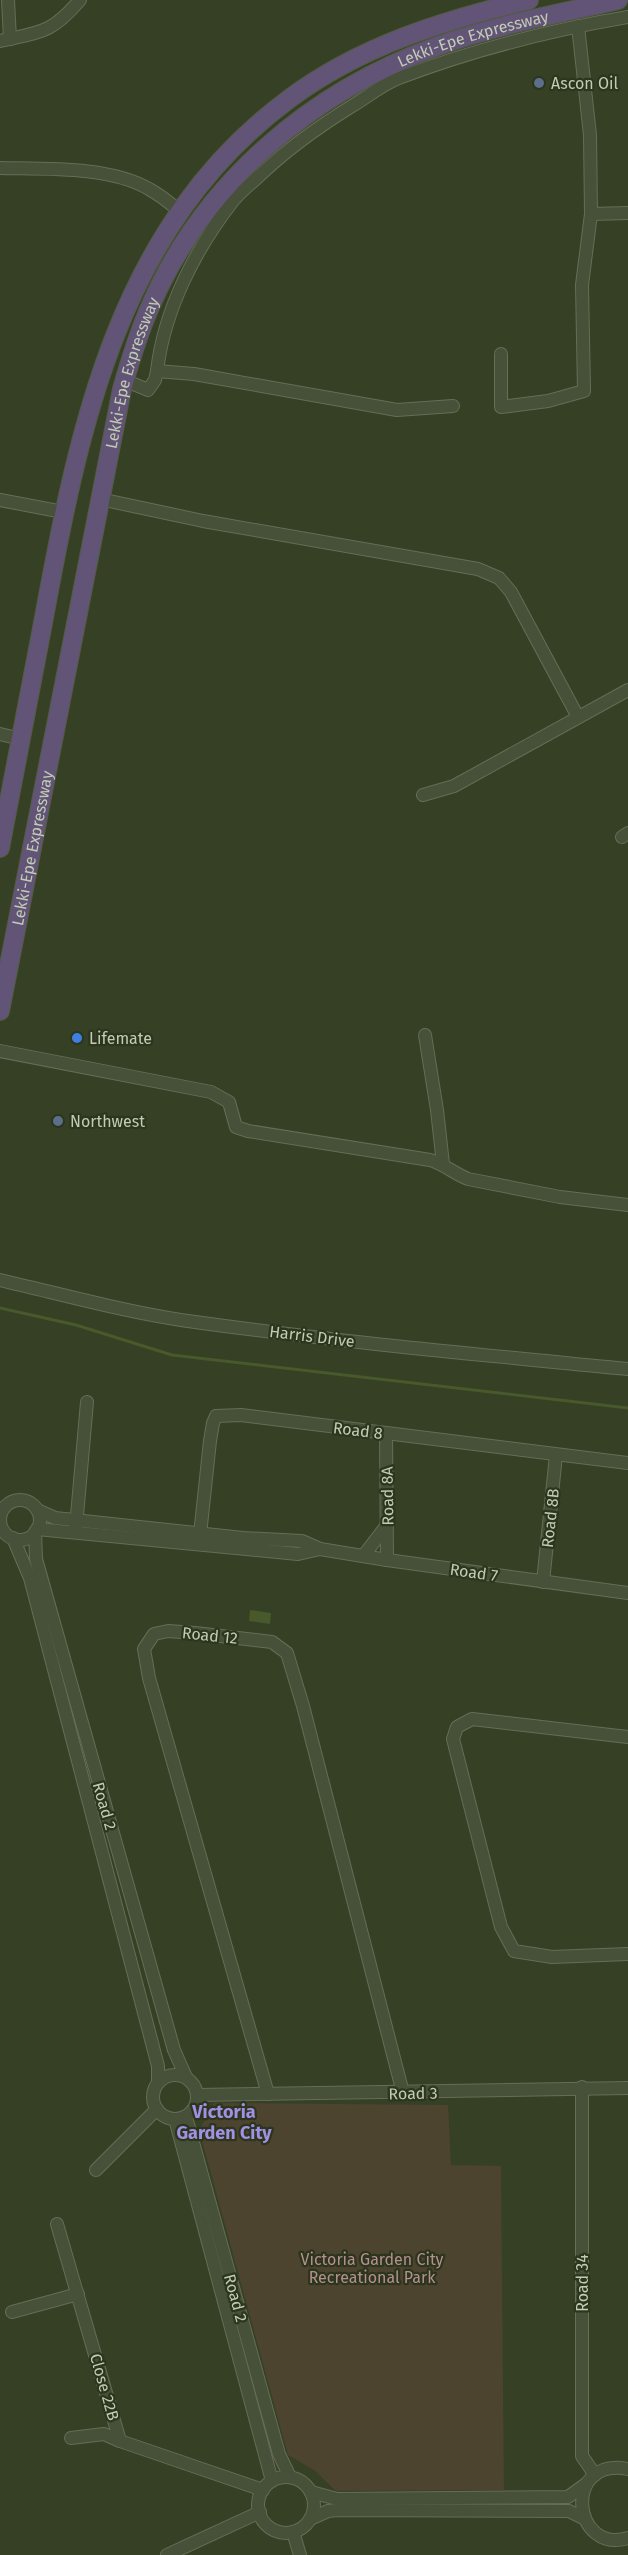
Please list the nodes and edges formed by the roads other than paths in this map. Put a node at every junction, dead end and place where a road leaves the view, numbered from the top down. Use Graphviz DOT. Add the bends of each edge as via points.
graph roads {
  1 [pos="8,0"];
  2 [pos="80,0"];
  3 [pos="529,0"];
  4 [pos="618,0"];
  5 [pos="494,4"];
  6 [pos="628,17"];
  7 [pos="578,26"];
  8 [pos="5,40"];
  9 [pos="0,168"];
  10 [pos="180,210"];
  11 [pos="628,213"];
  12 [pos="591,214"];
  13 [pos="501,354"];
  14 [pos="156,371"];
  15 [pos="124,380"];
  16 [pos="93,402"];
  17 [pos="453,406"];
  18 [pos="117,408"];
  19 [pos="100,499"];
  20 [pos="0,500"];
  21 [pos="63,512"];
  22 [pos="628,690"];
  23 [pos="578,717"];
  24 [pos="0,734"];
  25 [pos="21,739"];
  26 [pos="423,795"];
  27 [pos="0,848"];
  28 [pos="0,1011"];
  29 [pos="424,1035"];
  30 [pos="0,1051"];
  31 [pos="443,1164"];
  32 [pos="628,1205"];
  33 [pos="0,1280"];
  34 [pos="628,1369"];
  35 [pos="87,1402"];
  36 [pos="386,1433"];
  37 [pos="556,1455"];
  38 [pos="628,1462"];
  39 [pos="1,1510"];
  40 [pos="36,1510"];
  41 [pos="387,1525"];
  42 [pos="76,1526"];
  43 [pos="1,1528"];
  44 [pos="36,1531"];
  45 [pos="13,1538"];
  46 [pos="200,1538"];
  47 [pos="364,1555"];
  48 [pos="387,1560"];
  49 [pos="543,1582"];
  50 [pos="628,1593"];
  51 [pos="628,1737"];
  52 [pos="628,1954"];
  53 [pos="186,2077"];
  54 [pos="158,2082"];
  55 [pos="582,2087"];
  56 [pos="628,2088"];
  57 [pos="403,2093"];
  58 [pos="268,2094"];
  59 [pos="198,2095"];
  60 [pos="157,2109"];
  61 [pos="181,2118"];
  62 [pos="96,2170"];
  63 [pos="57,2224"];
  64 [pos="78,2294"];
  65 [pos="12,2312"];
  66 [pos="238,2329"];
  67 [pos="71,2438"];
  68 [pos="120,2441"];
  69 [pos="628,2469"];
  70 [pos="290,2477"];
  71 [pos="590,2479"];
  72 [pos="272,2481"];
  73 [pos="263,2490"];
  74 [pos="311,2492"];
  75 [pos="260,2512"];
  76 [pos="310,2519"];
  77 [pos="585,2520"];
  78 [pos="293,2532"];
  79 [pos="628,2538"];
  80 [pos="167,2555"];
  81 [pos="300,2555"];
  1 -- 8 [label="street"];
  2 -- 8 [label="street" via="51,28"];
  3 -- 5 [label="highway, Lekki-Epe Expressway"];
  4 -- 15 [label="highway, Lekki-Epe Expressway" via="436,47 342,91 303,117 264,148 213,201 150,305"];
  5 -- 10 [label="highway, Lekki-Epe Expressway" via="405,35 289,98 238,142"];
  6 -- 7 [label="street"];
  7 -- 12 [label="street" via="590,135"];
  7 -- 14 [label="street" via="397,79 312,130 280,156 233,201 204,245 179,290 163,334"];
  9 -- 10 [label="street" via="114,175 148,188"];
  10 -- 16 [label="highway, Lekki-Epe Expressway" via="127,303"];
  11 -- 12 [label="street"];
  12 -- 13 [label="street" via="582,285 584,391 548,402 501,406"];
  14 -- 15 [label="street" via="148,390"];
  14 -- 17 [label="street" via="194,374 397,410"];
  15 -- 18 [label="highway, Lekki-Epe Expressway"];
  16 -- 18 [label="highway"];
  16 -- 21 [label="highway, Lekki-Epe Expressway"];
  18 -- 19 [label="highway, Lekki-Epe Expressway"];
  19 -- 23 [label="street" via="202,521 478,569 499,578 511,592"];
  19 -- 28 [label="highway, Lekki-Epe Expressway"];
  20 -- 21 [label="street"];
  21 -- 25 [label="highway, Lekki-Epe Expressway"];
  22 -- 23 [label="street"];
  23 -- 26 [label="street" via="454,786"];
  24 -- 25 [label="street"];
  25 -- 27 [label="highway, Lekki-Epe Expressway"];
  29 -- 31 [label="street"];
  30 -- 31 [label="street" via="211,1092 230,1102 236,1127 248,1131"];
  31 -- 32 [label="street" via="468,1179 560,1197"];
  33 -- 34 [label="street, Harris Drive" via="194,1322"];
  35 -- 42 [label="street"];
  36 -- 37 [label="street, Road 8"];
  36 -- 41 [label="street, Road 8A"];
  36 -- 46 [label="street, Road 8" via="241,1415 216,1416"];
  37 -- 38 [label="street, Road 8"];
  37 -- 49 [label="street, Road 8B"];
  39 -- 40 [label="street" via="20,1500"];
  39 -- 43 [label="street"];
  40 -- 42 [label="street, Road 7"];
  40 -- 44 [label="street"];
  41 -- 47 [label="street"];
  41 -- 48 [label="street, Road 8A"];
  42 -- 44 [label="street, Road 7"];
  42 -- 46 [label="street, Road 7"];
  43 -- 45 [label="street"];
  44 -- 45 [label="street" via="25,1539"];
  44 -- 53 [label="street, Road 2" via="36,1559 174,2050"];
  45 -- 54 [label="street, Road 2" via="30,1578 158,2066"];
  46 -- 47 [label="street, Road 7" via="242,1543 302,1541 320,1549"];
  47 -- 48 [label="street, Road 7"];
  48 -- 49 [label="street, Road 7"];
  49 -- 50 [label="street, Road 7"];
  51 -- 52 [label="street" via="472,1719 456,1726 453,1739 501,1927 514,1951 552,1957"];
  53 -- 54 [label="street" via="171,2075"];
  53 -- 59 [label="street"];
  54 -- 60 [label="street" via="153,2096"];
  55 -- 56 [label="street, Road 3"];
  55 -- 57 [label="street, Road 3"];
  55 -- 71 [label="street, Road 34" via="582,2456"];
  57 -- 58 [label="street, Road 3"];
  57 -- 58 [label="street, Road 12" via="287,1653 272,1642 168,1631 154,1634 144,1649 149,1678"];
  58 -- 59 [label="street, Road 3"];
  59 -- 61 [label="street" via="194,2109"];
  60 -- 61 [label="street" via="168,2118"];
  60 -- 62 [label="street"];
  61 -- 66 [label="street, Road 2"];
  63 -- 64 [label="street, Close 22B"];
  64 -- 65 [label="street"];
  64 -- 68 [label="street, Close 22B"];
  66 -- 70 [label="street, Road 2"];
  66 -- 72 [label="street, Road 2"];
  67 -- 68 [label="street" via="104,2434"];
  68 -- 73 [label="street, Close 22B"];
  69 -- 71 [label="street" via="606,2469"];
  70 -- 72 [label="street"];
  70 -- 74 [label="street"];
  71 -- 74 [label="street" via="568,2497 338,2499"];
  71 -- 77 [label="street" via="582,2496"];
  72 -- 73 [label="street"];
  73 -- 75 [label="street"];
  74 -- 76 [label="street" via="314,2510"];
  75 -- 78 [label="street" via="270,2527"];
  75 -- 80 [label="street"];
  76 -- 77 [label="street" via="328,2511 395,2510 568,2511"];
  76 -- 78 [label="street"];
  77 -- 79 [label="street" via="601,2536 612,2540"];
  78 -- 81 [label="street"];
}
